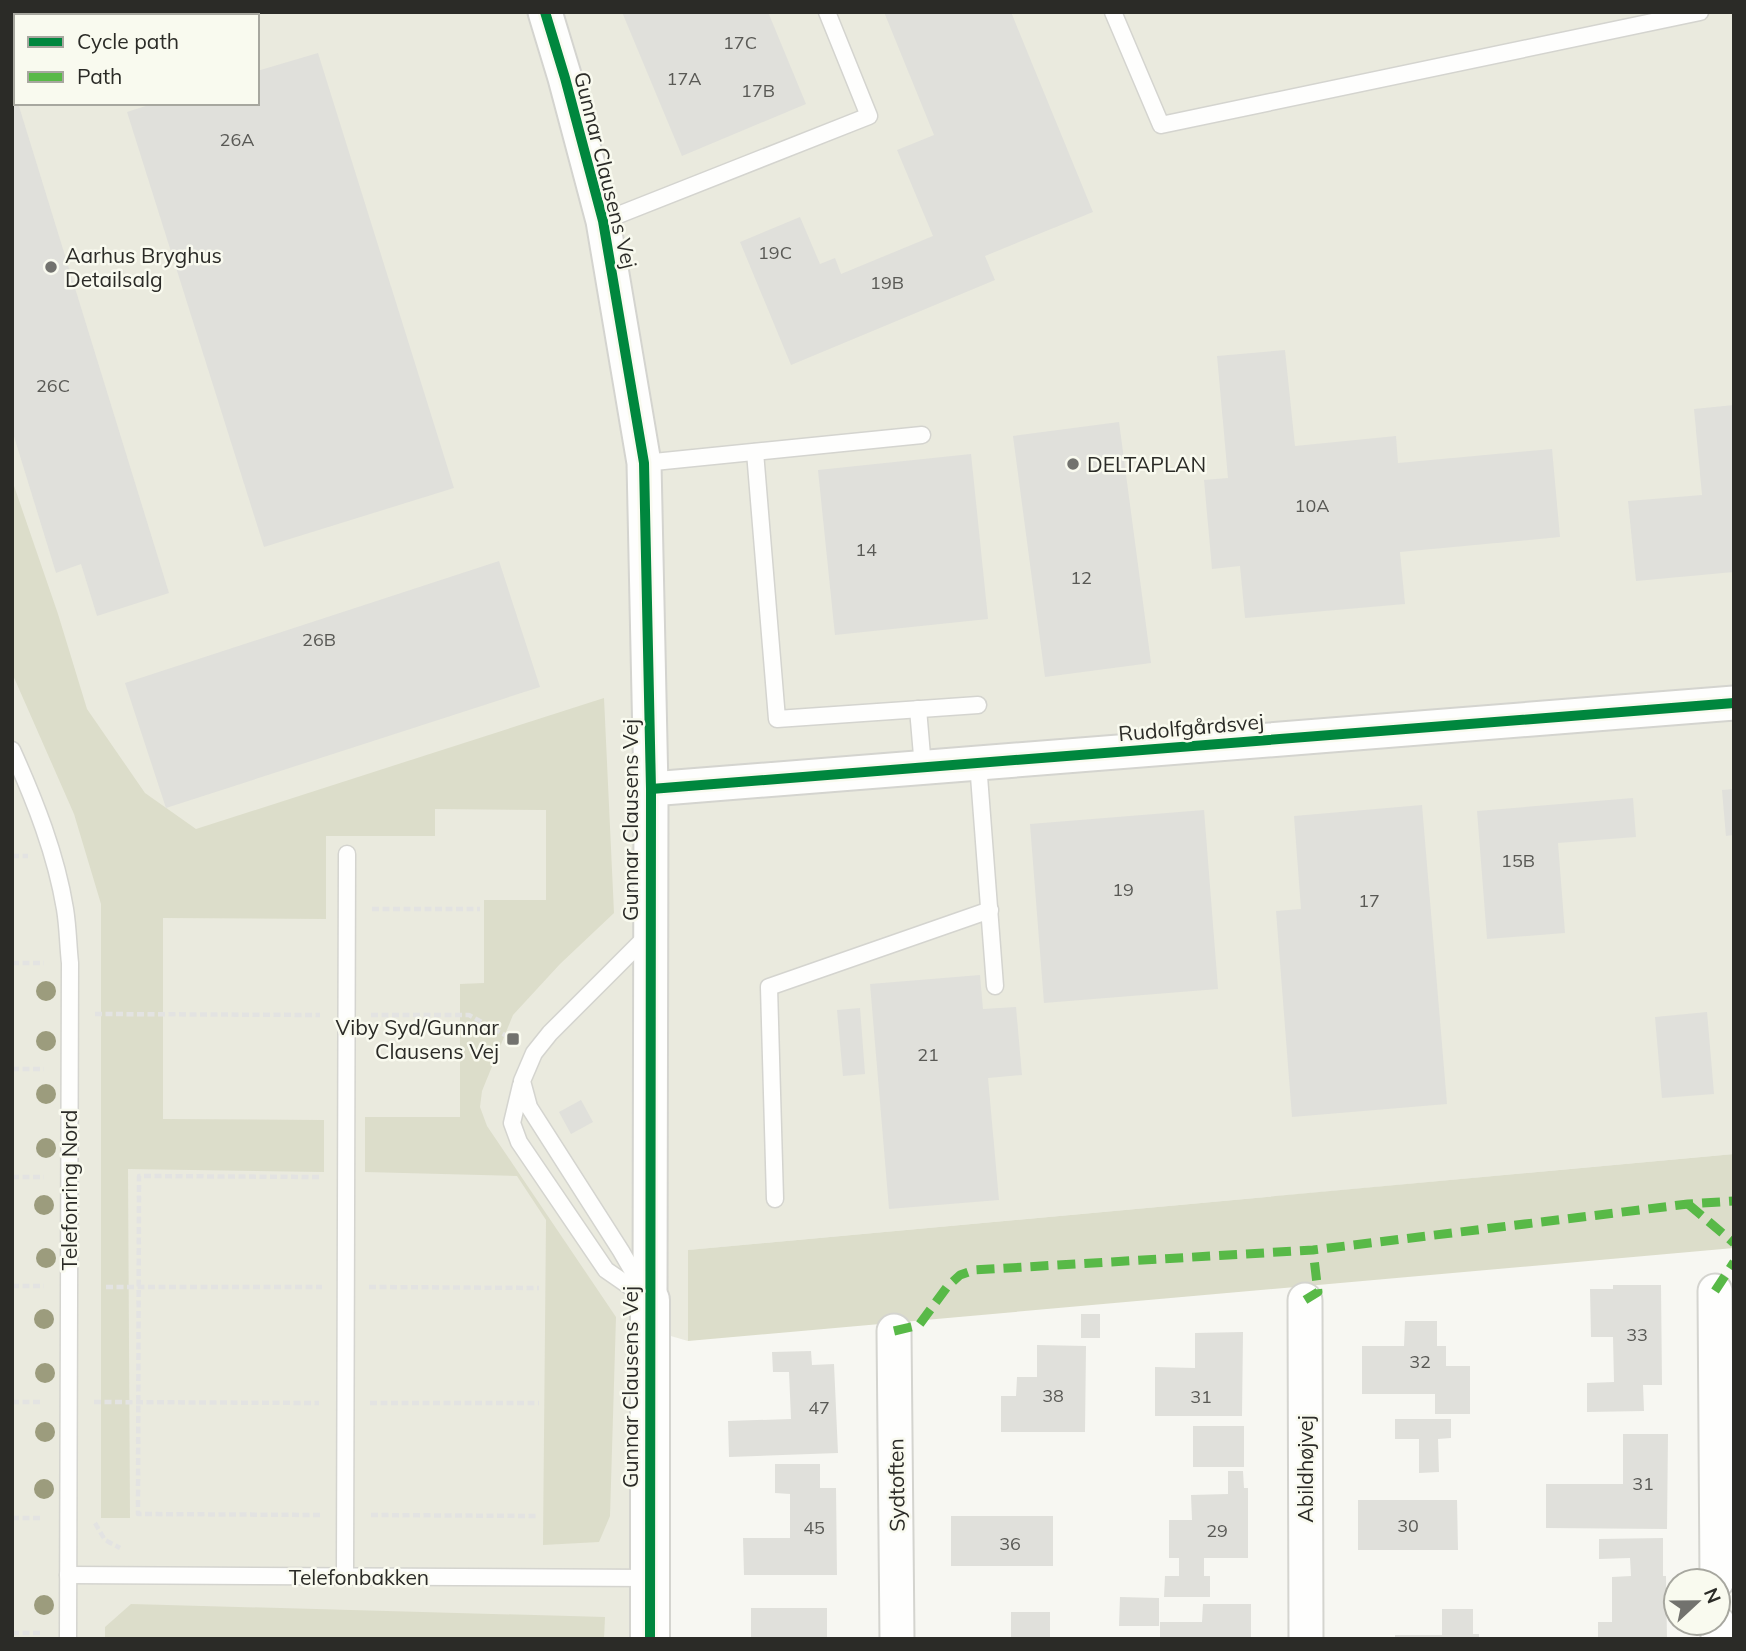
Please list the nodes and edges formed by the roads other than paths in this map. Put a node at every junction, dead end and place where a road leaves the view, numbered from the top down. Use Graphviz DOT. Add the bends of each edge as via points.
graph roads {
  1 [pos="545,12"];
  2 [pos="827,12"];
  3 [pos="1113,12"];
  4 [pos="1700,12"];
  5 [pos="603,221"];
  6 [pos="922,435"];
  7 [pos="755,452"];
  8 [pos="644,463"];
  9 [pos="1734,703"];
  10 [pos="978,705"];
  11 [pos="918,709"];
  12 [pos="12,750"];
  13 [pos="978,764"];
  14 [pos="923,767"];
  15 [pos="651,789"];
  16 [pos="347,854"];
  17 [pos="990,910"];
  18 [pos="650,933"];
  19 [pos="995,986"];
  20 [pos="522,1081"];
  21 [pos="775,1199"];
  22 [pos="1715,1291"];
  23 [pos="650,1300"];
  24 [pos="1305,1300"];
  25 [pos="894,1331"];
  26 [pos="1717,1567"];
  27 [pos="68,1575"];
  28 [pos="345,1577"];
  29 [pos="650,1578"];
  30 [pos="68,1639"];
  31 [pos="650,1639"];
  32 [pos="897,1639"];
  33 [pos="1306,1639"];
  1 -- 5 [label="street, Gunnar Clausens Vej"];
  2 -- 5 [label="lane" via="869,116"];
  3 -- 4 [label="lane" via="1161,125"];
  5 -- 8 [label="street, Gunnar Clausens Vej"];
  6 -- 7 [label="lane"];
  7 -- 8 [label="lane"];
  7 -- 11 [label="lane" via="777,719"];
  8 -- 15 [label="street, Gunnar Clausens Vej"];
  9 -- 13 [label="street, Rudolfgårdsvej"];
  10 -- 11 [label="lane"];
  11 -- 14 [label="lane"];
  12 -- 27 [label="lane, Telefonring Nord" via="53,856 66,910 70,963"];
  13 -- 14 [label="street, Rudolfgårdsvej"];
  13 -- 17 [label="lane"];
  14 -- 15 [label="street, Rudolfgårdsvej"];
  15 -- 18 [label="street, Gunnar Clausens Vej"];
  16 -- 28 [label="lane"];
  17 -- 19 [label="lane"];
  17 -- 21 [label="lane" via="769,987"];
  18 -- 20 [label="lane" via="550,1033 534,1053"];
  18 -- 23 [label="street, Gunnar Clausens Vej"];
  20 -- 23 [label="lane" via="529,1107"];
  20 -- 23 [label="lane" via="512,1123 519,1142 606,1270"];
  22 -- 26 [label="street"];
  23 -- 29 [label="street, Gunnar Clausens Vej"];
  24 -- 33 [label="street, Abildhøjvej"];
  25 -- 32 [label="street, Sydtoften"];
  27 -- 28 [label="lane, Telefonbakken"];
  27 -- 30 [label="lane, Telefonring Nord"];
  28 -- 29 [label="lane, Telefonbakken"];
  29 -- 31 [label="street, Gunnar Clausens Vej"];
}
